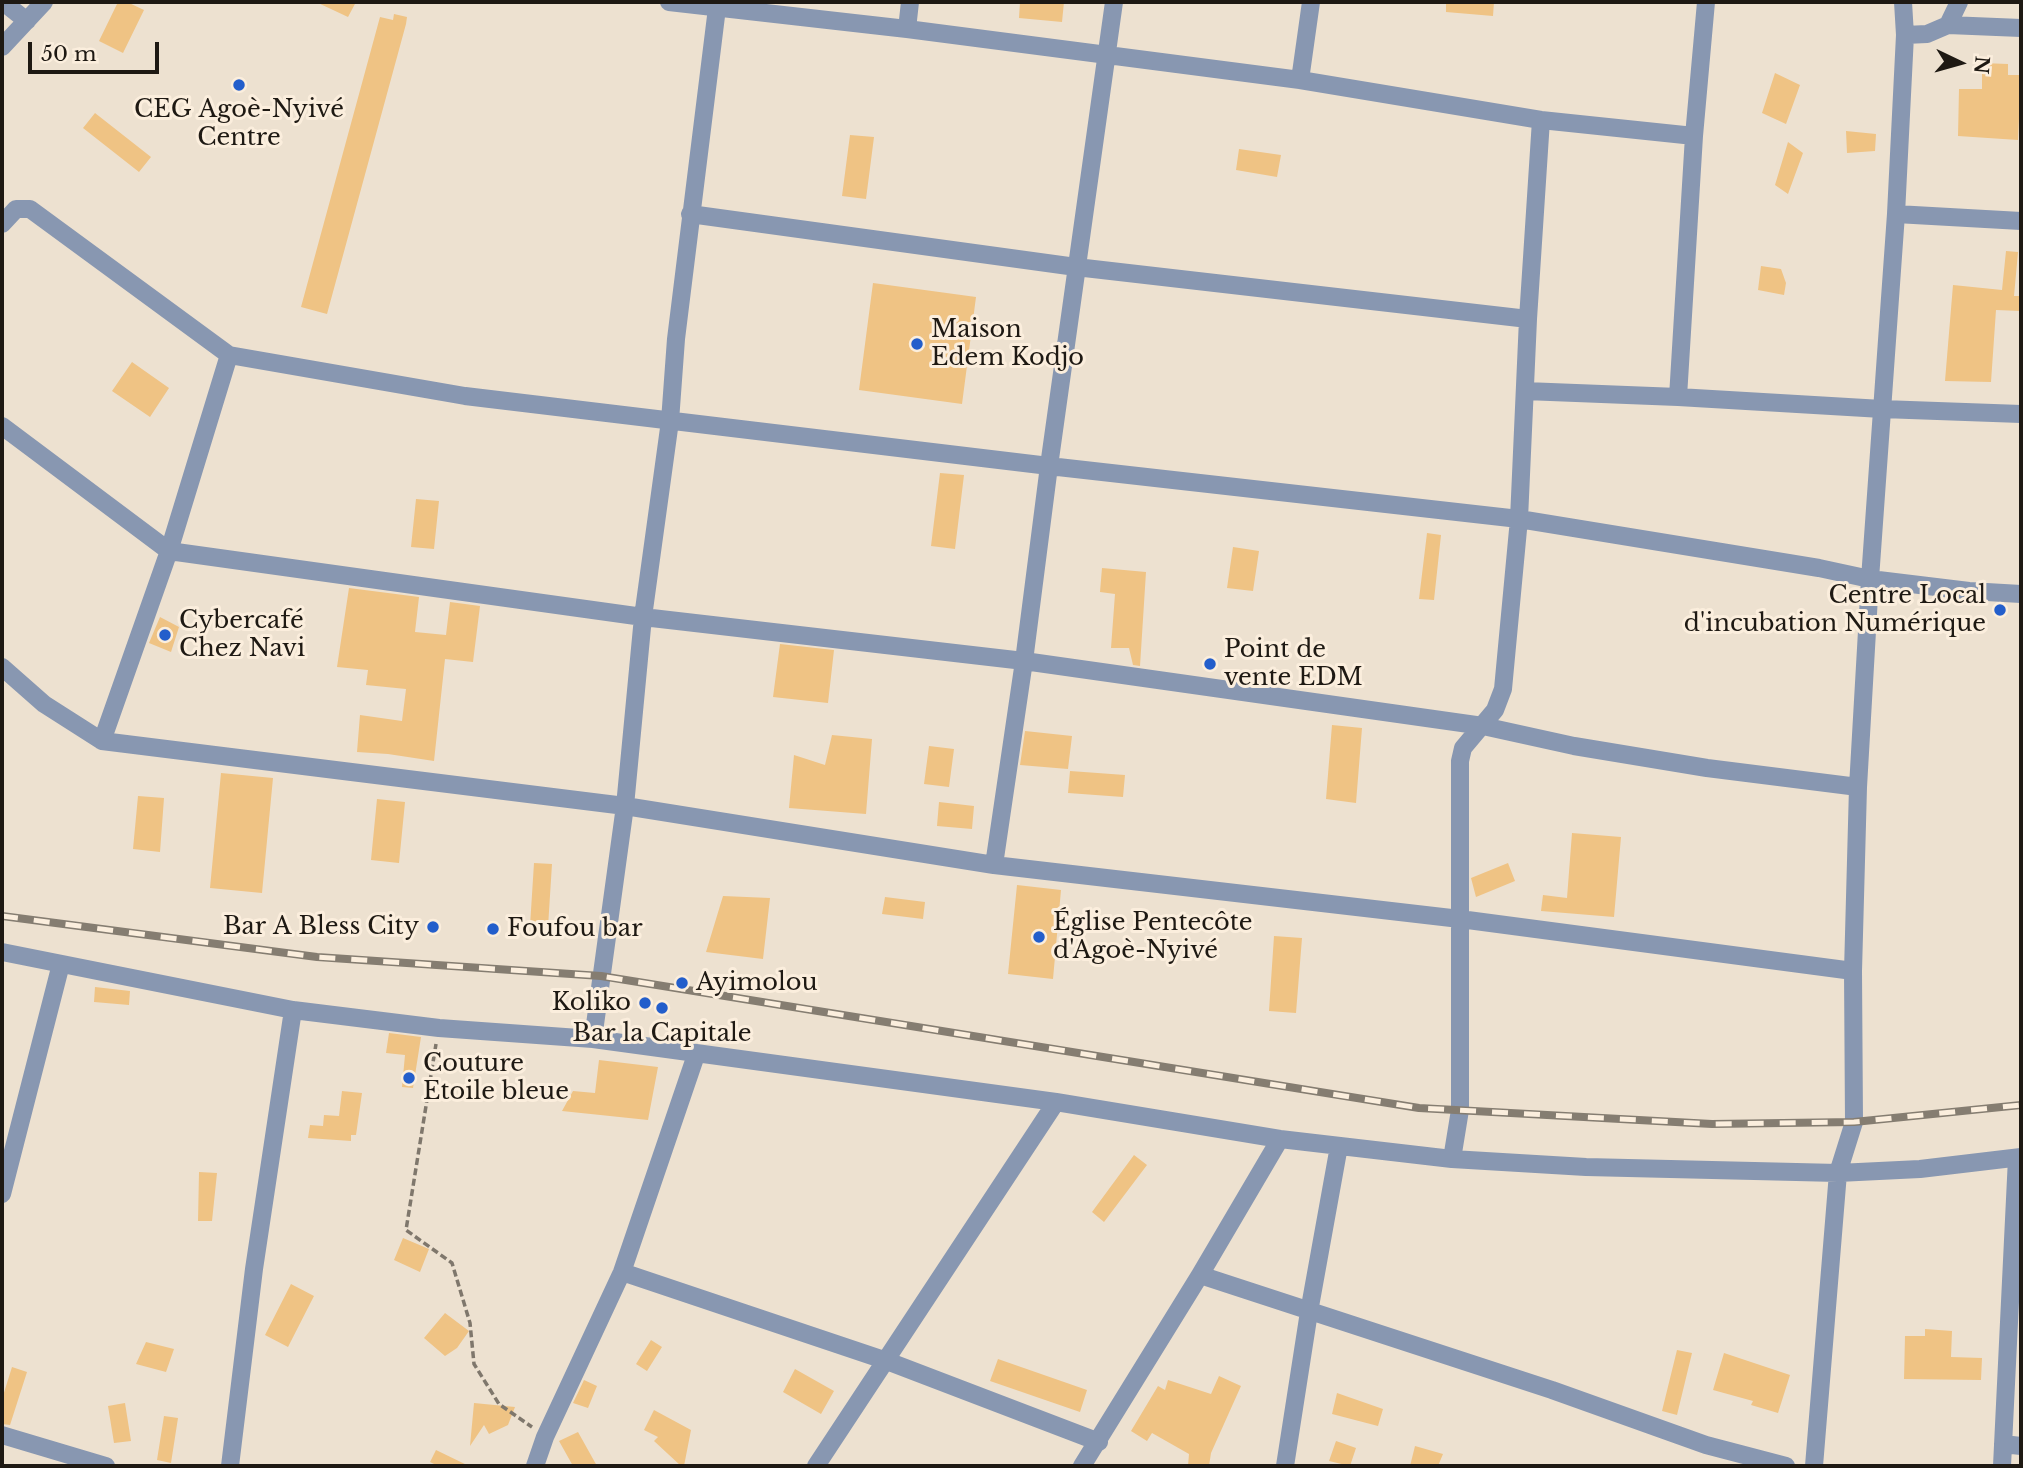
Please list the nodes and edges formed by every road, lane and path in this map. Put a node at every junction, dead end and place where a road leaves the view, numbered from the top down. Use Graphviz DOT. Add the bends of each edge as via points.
graph roads {
  1 [pos="3,2"];
  2 [pos="44,2"];
  3 [pos="669,2"];
  4 [pos="910,2"];
  5 [pos="1114,2"];
  6 [pos="1311,2"];
  7 [pos="1706,2"];
  8 [pos="1903,2"];
  9 [pos="1959,2"];
  10 [pos="717,8"];
  11 [pos="27,22"];
  12 [pos="1948,25"];
  13 [pos="2021,28"];
  14 [pos="907,29"];
  15 [pos="1905,35"];
  16 [pos="2,47"];
  17 [pos="1107,56"];
  18 [pos="1300,80"];
  19 [pos="1541,120"];
  20 [pos="1694,136"];
  21 [pos="690,214"];
  22 [pos="1896,214"];
  23 [pos="2021,220"];
  24 [pos="2,224"];
  25 [pos="1076,267"];
  26 [pos="1528,319"];
  27 [pos="229,355"];
  28 [pos="1525,391"];
  29 [pos="1678,397"];
  30 [pos="1882,409"];
  31 [pos="2021,414"];
  32 [pos="670,421"];
  33 [pos="2,426"];
  34 [pos="1049,466"];
  35 [pos="1519,519"];
  36 [pos="169,551"];
  37 [pos="1870,579"];
  38 [pos="2021,594"];
  39 [pos="643,617"];
  40 [pos="1024,661"];
  41 [pos="2,667"];
  42 [pos="1483,726"];
  43 [pos="102,741"];
  44 [pos="1858,787"];
  45 [pos="625,806"];
  46 [pos="993,865"];
  47 [pos="1460,919"];
  48 [pos="2,952"];
  49 [pos="61,964"];
  50 [pos="1853,971"];
  51 [pos="293,1010"];
  52 [pos="439,1028"];
  53 [pos="593,1039"];
  54 [pos="696,1055"];
  55 [pos="1056,1102"];
  56 [pos="1280,1139"];
  57 [pos="1339,1146"];
  58 [pos="2019,1157"];
  59 [pos="1452,1159"];
  60 [pos="1838,1173"];
  61 [pos="2,1194"];
  62 [pos="622,1272"];
  63 [pos="1200,1275"];
  64 [pos="1309,1312"];
  65 [pos="887,1361"];
  66 [pos="2,1435"];
  67 [pos="545,1437"];
  68 [pos="1099,1441"];
  69 [pos="2012,1445"];
  70 [pos="78,1462"];
  71 [pos="106,1466"];
  72 [pos="230,1466"];
  73 [pos="535,1466"];
  74 [pos="816,1466"];
  75 [pos="1082,1466"];
  76 [pos="1285,1466"];
  77 [pos="1786,1466"];
  78 [pos="1814,1466"];
  79 [pos="2002,1466"];
  1 -- 11 [label="street"];
  2 -- 11 [label="street"];
  3 -- 10 [label="street"];
  4 -- 14 [label="street"];
  5 -- 17 [label="street"];
  6 -- 18 [label="street"];
  7 -- 20 [label="street"];
  8 -- 15 [label="street"];
  9 -- 12 [label="street"];
  10 -- 14 [label="street"];
  10 -- 21 [label="street"];
  11 -- 16 [label="street"];
  12 -- 13 [label="street"];
  12 -- 15 [label="street" via="1927,34"];
  14 -- 17 [label="street"];
  15 -- 22 [label="street"];
  17 -- 18 [label="street"];
  17 -- 25 [label="street"];
  18 -- 19 [label="street"];
  19 -- 20 [label="street"];
  19 -- 26 [label="street"];
  20 -- 29 [label="street"];
  21 -- 25 [label="street"];
  21 -- 32 [label="street"];
  22 -- 23 [label="street"];
  22 -- 30 [label="street"];
  24 -- 27 [label="street" via="16,209 30,209"];
  25 -- 26 [label="street"];
  25 -- 34 [label="street"];
  26 -- 28 [label="street"];
  27 -- 32 [label="street" via="466,396"];
  27 -- 36 [label="street"];
  28 -- 29 [label="street"];
  28 -- 35 [label="street"];
  29 -- 30 [label="street"];
  30 -- 31 [label="street"];
  30 -- 37 [label="street"];
  32 -- 34 [label="street"];
  32 -- 39 [label="street"];
  33 -- 36 [label="street"];
  34 -- 35 [label="street"];
  34 -- 40 [label="street"];
  35 -- 37 [label="street"];
  35 -- 42 [label="street" via="1503,689"];
  36 -- 39 [label="street"];
  36 -- 43 [label="street"];
  37 -- 38 [label="street"];
  37 -- 44 [label="street"];
  39 -- 40 [label="street"];
  39 -- 45 [label="street"];
  40 -- 42 [label="street"];
  40 -- 46 [label="street"];
  41 -- 43 [label="street" via="44,704"];
  42 -- 44 [label="street" via="1574,746"];
  42 -- 47 [label="street" via="1463,748 1460,761"];
  43 -- 45 [label="street"];
  44 -- 50 [label="street"];
  45 -- 46 [label="street"];
  45 -- 53 [label="street"];
  46 -- 47 [label="street"];
  47 -- 50 [label="street"];
  47 -- 59 [label="street" via="1460,1110"];
  48 -- 49 [label="street"];
  49 -- 51 [label="street"];
  49 -- 61 [label="street"];
  50 -- 60 [label="street" via="1854,1122"];
  51 -- 52 [label="street"];
  51 -- 72 [label="street"];
  52 -- 53 [label="street"];
  52 -- 67 [label="path" via="406,1230 452,1263 470,1323 474,1364 499,1404"];
  53 -- 54 [label="street"];
  54 -- 55 [label="street"];
  54 -- 62 [label="street"];
  55 -- 56 [label="street"];
  55 -- 65 [label="street"];
  56 -- 57 [label="street"];
  56 -- 63 [label="street"];
  57 -- 59 [label="street"];
  57 -- 64 [label="street"];
  58 -- 60 [label="street" via="1920,1170"];
  58 -- 69 [label="street"];
  59 -- 60 [label="street"];
  60 -- 78 [label="street"];
  62 -- 65 [label="street"];
  62 -- 67 [label="street"];
  63 -- 64 [label="street"];
  63 -- 68 [label="street"];
  64 -- 76 [label="street"];
  64 -- 77 [label="street" via="1706,1445"];
  65 -- 68 [label="street"];
  65 -- 74 [label="street"];
  66 -- 70 [label="street"];
  67 -- 73 [label="street"];
  68 -- 75 [label="street"];
  69 -- 79 [label="street"];
  70 -- 71 [label="street"];
}
